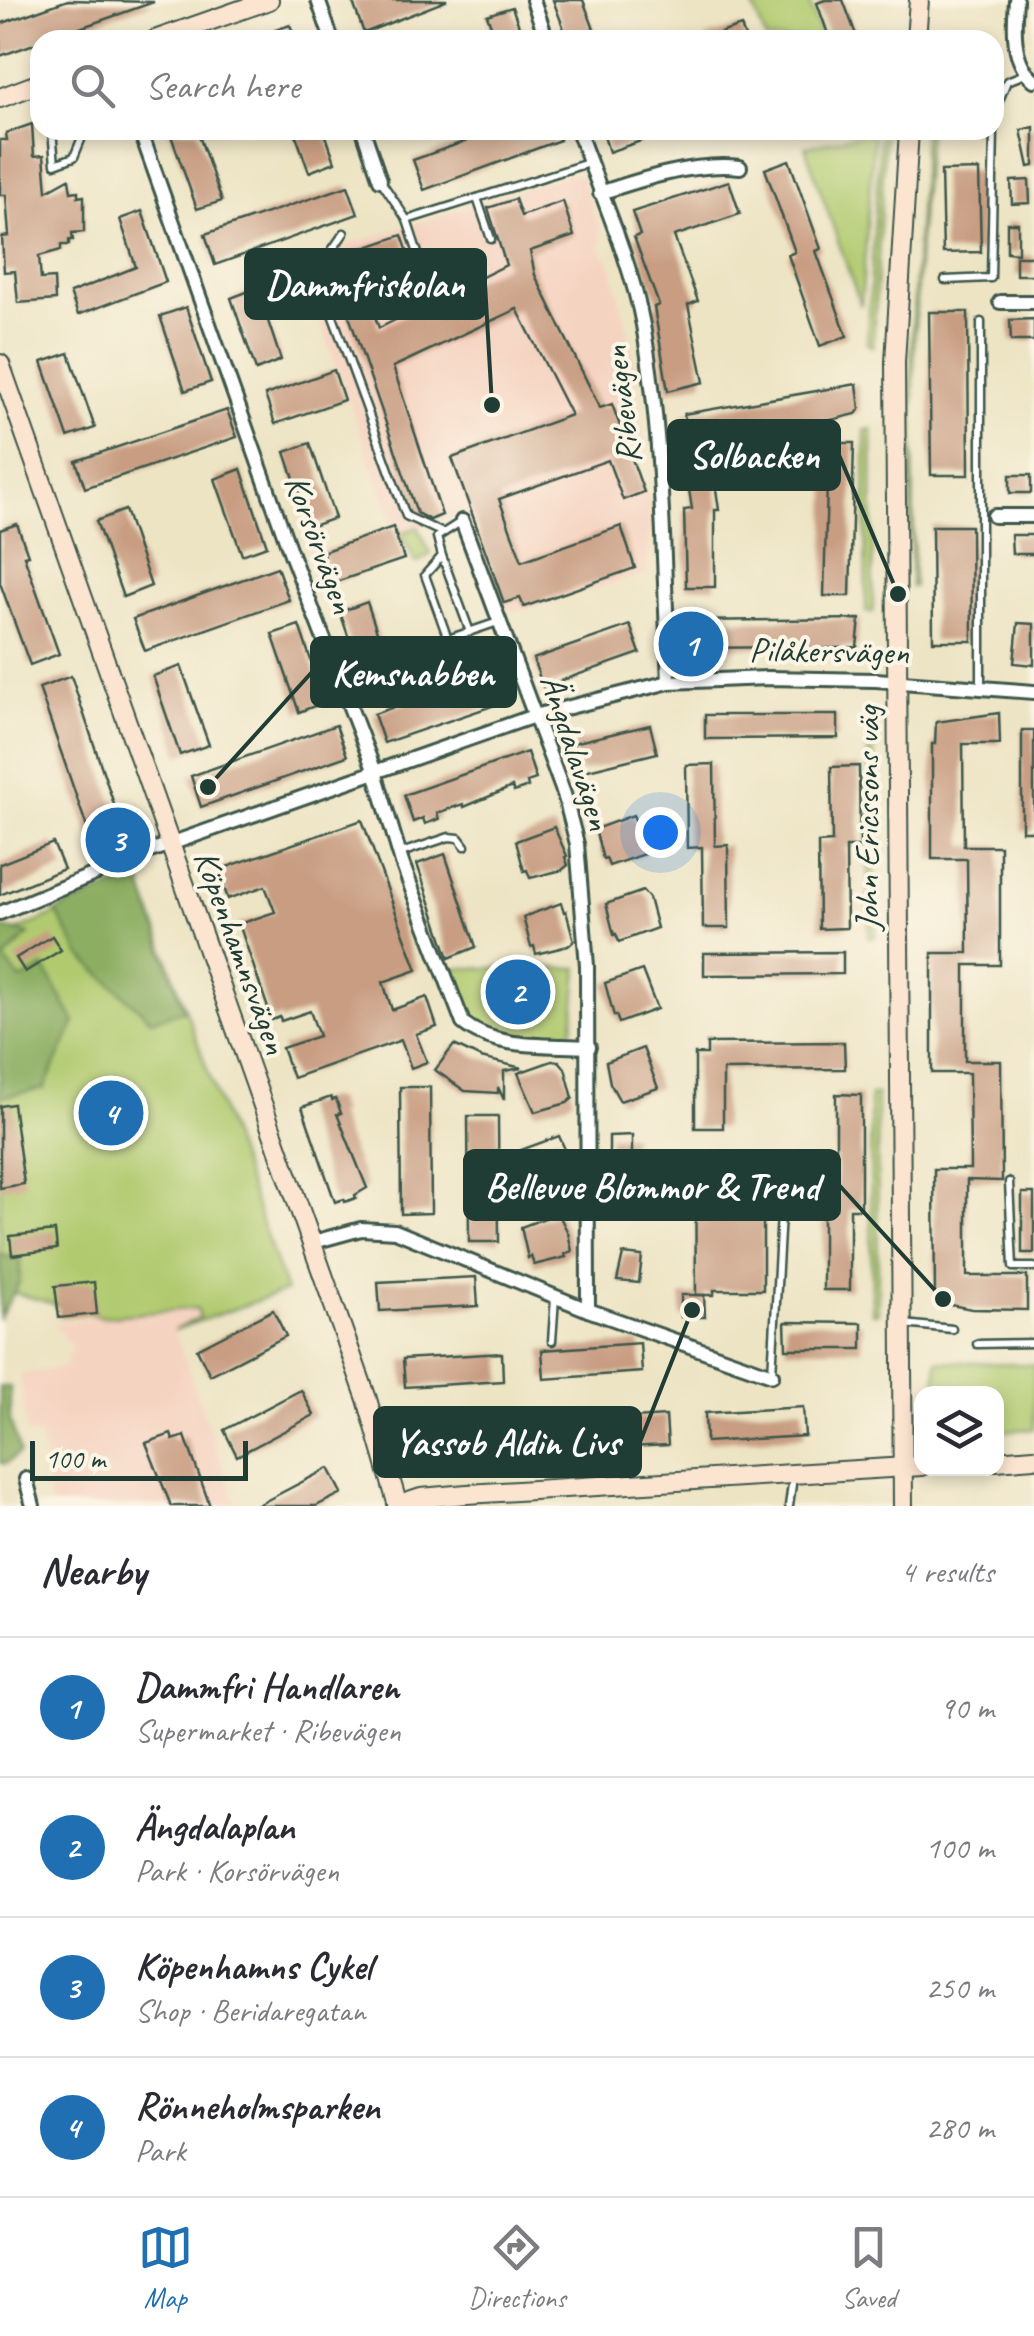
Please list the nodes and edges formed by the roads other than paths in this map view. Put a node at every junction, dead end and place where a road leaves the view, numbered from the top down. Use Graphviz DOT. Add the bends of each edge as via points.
graph roads {
  1 [pos="269,0"];
  2 [pos="318,0"];
  3 [pos="532,0"];
  4 [pos="920,0"];
  5 [pos="1016,0"];
  6 [pos="184,30"];
  7 [pos="328,30"];
  8 [pos="542,30"];
  9 [pos="917,30"];
  10 [pos="1030,77"];
  11 [pos="30,87"];
  12 [pos="1004,89"];
  13 [pos="0,98"];
  14 [pos="53,140"];
  15 [pos="81,140"];
  16 [pos="144,140"];
  17 [pos="366,140"];
  18 [pos="582,140"];
  19 [pos="908,140"];
  20 [pos="994,140"];
  21 [pos="590,163"];
  22 [pos="740,167"];
  23 [pos="380,180"];
  24 [pos="600,193"];
  25 [pos="477,198"];
  26 [pos="407,220"];
  27 [pos="344,234"];
  28 [pos="491,238"];
  29 [pos="945,280"];
  30 [pos="429,287"];
  31 [pos="1000,302"];
  32 [pos="1034,302"];
  33 [pos="981,322"];
  34 [pos="0,364"];
  35 [pos="994,516"];
  36 [pos="1034,516"];
  37 [pos="462,521"];
  38 [pos="443,533"];
  39 [pos="442,556"];
  40 [pos="500,622"];
  41 [pos="470,632"];
  42 [pos="898,681"];
  43 [pos="670,682"];
  44 [pos="981,686"];
  45 [pos="1034,692"];
  46 [pos="534,716"];
  47 [pos="376,772"];
  48 [pos="169,845"];
  49 [pos="465,846"];
  50 [pos="399,853"];
  51 [pos="0,913"];
  52 [pos="589,1046"];
  53 [pos="1009,1182"];
  54 [pos="782,1196"];
  55 [pos="310,1243"];
  56 [pos="1034,1268"];
  57 [pos="556,1296"];
  58 [pos="588,1310"];
  59 [pos="902,1324"];
  60 [pos="952,1329"];
  61 [pos="552,1341"];
  62 [pos="1034,1343"];
  63 [pos="977,1344"];
  64 [pos="772,1375"];
  65 [pos="1034,1458"];
  66 [pos="1004,1460"];
  67 [pos="914,1467"];
  68 [pos="902,1468"];
  69 [pos="793,1476"];
  70 [pos="26,1478"];
  71 [pos="468,1500"];
  72 [pos="33,1506"];
  73 [pos="397,1506"];
  74 [pos="789,1506"];
  75 [pos="902,1506"];
  1 -- 6 [label="street"];
  2 -- 7 [label="street"];
  3 -- 8 [label="street"];
  4 -- 9 [label="street"];
  5 -- 10 [label="street" via="1015,42"];
  10 -- 12 [label="lane" via="1007,82"];
  11 -- 13 [label="street"];
  14 -- 15 [label="lane" via="56,164 74,157"];
  16 -- 47 [label="street, Korsörvägen"];
  17 -- 23 [label="street"];
  18 -- 21 [label="street, Ribevägen"];
  19 -- 42 [label="street, John Ericssons väg" via="895,362"];
  20 -- 29 [label="lane" via="991,278"];
  21 -- 24 [label="street, Ribevägen"];
  21 -- 25 [label="lane"];
  22 -- 24 [label="street" via="639,180"];
  23 -- 26 [label="lane"];
  24 -- 43 [label="street, Ribevägen" via="642,321 653,395"];
  25 -- 26 [label="lane"];
  25 -- 28 [label="lane"];
  26 -- 30 [label="lane"];
  27 -- 38 [label="lane" via="321,266 321,284 406,516"];
  31 -- 32 [label="street"];
  33 -- 44 [label="lane"];
  34 -- 48 [label="street, Köpenhamnsvägen"];
  35 -- 36 [label="street"];
  37 -- 38 [label="lane"];
  37 -- 40 [label="street, Ängdalavägen"];
  38 -- 39 [label="lane" via="437,537"];
  39 -- 41 [label="lane"];
  39 -- 41 [label="lane" via="425,575 448,640"];
  40 -- 41 [label="lane"];
  40 -- 46 [label="street, Ängdalavägen"];
  42 -- 43 [label="street, Pilåkersvägen"];
  42 -- 44 [label="street, Pilåkersvägen"];
  42 -- 59 [label="street, John Ericssons väg"];
  43 -- 46 [label="street, Pilåkersvägen"];
  44 -- 45 [label="street, Pilåkersvägen"];
  46 -- 47 [label="street, Pilåkersvägen"];
  46 -- 52 [label="street, Ängdalavägen" via="577,844"];
  47 -- 48 [label="street, Pilåkersvägen"];
  47 -- 50 [label="street, Korsörvägen"];
  48 -- 51 [label="street, Pilåkersvägen"];
  48 -- 55 [label="street, Köpenhamnsvägen"];
  49 -- 50 [label="lane" via="448,837"];
  50 -- 52 [label="street, Korsörvägen" via="463,1023 510,1042"];
  52 -- 58 [label="street, Ängdalavägen"];
  53 -- 56 [label="lane" via="1013,1267"];
  54 -- 64 [label="lane"];
  55 -- 57 [label="street" via="361,1229 395,1231"];
  55 -- 73 [label="street, Köpenhamnsvägen" via="367,1399"];
  57 -- 58 [label="street"];
  57 -- 61 [label="lane"];
  58 -- 64 [label="street"];
  59 -- 60 [label="lane"];
  59 -- 68 [label="street, John Ericssons väg"];
  62 -- 63 [label="lane"];
  65 -- 66 [label="street"];
  67 -- 68 [label="street"];
  68 -- 69 [label="street"];
  68 -- 75 [label="street, John Ericssons väg"];
  69 -- 71 [label="street"];
  69 -- 74 [label="lane"];
  70 -- 72 [label="street"];
  71 -- 73 [label="street" via="422,1498"];
}
